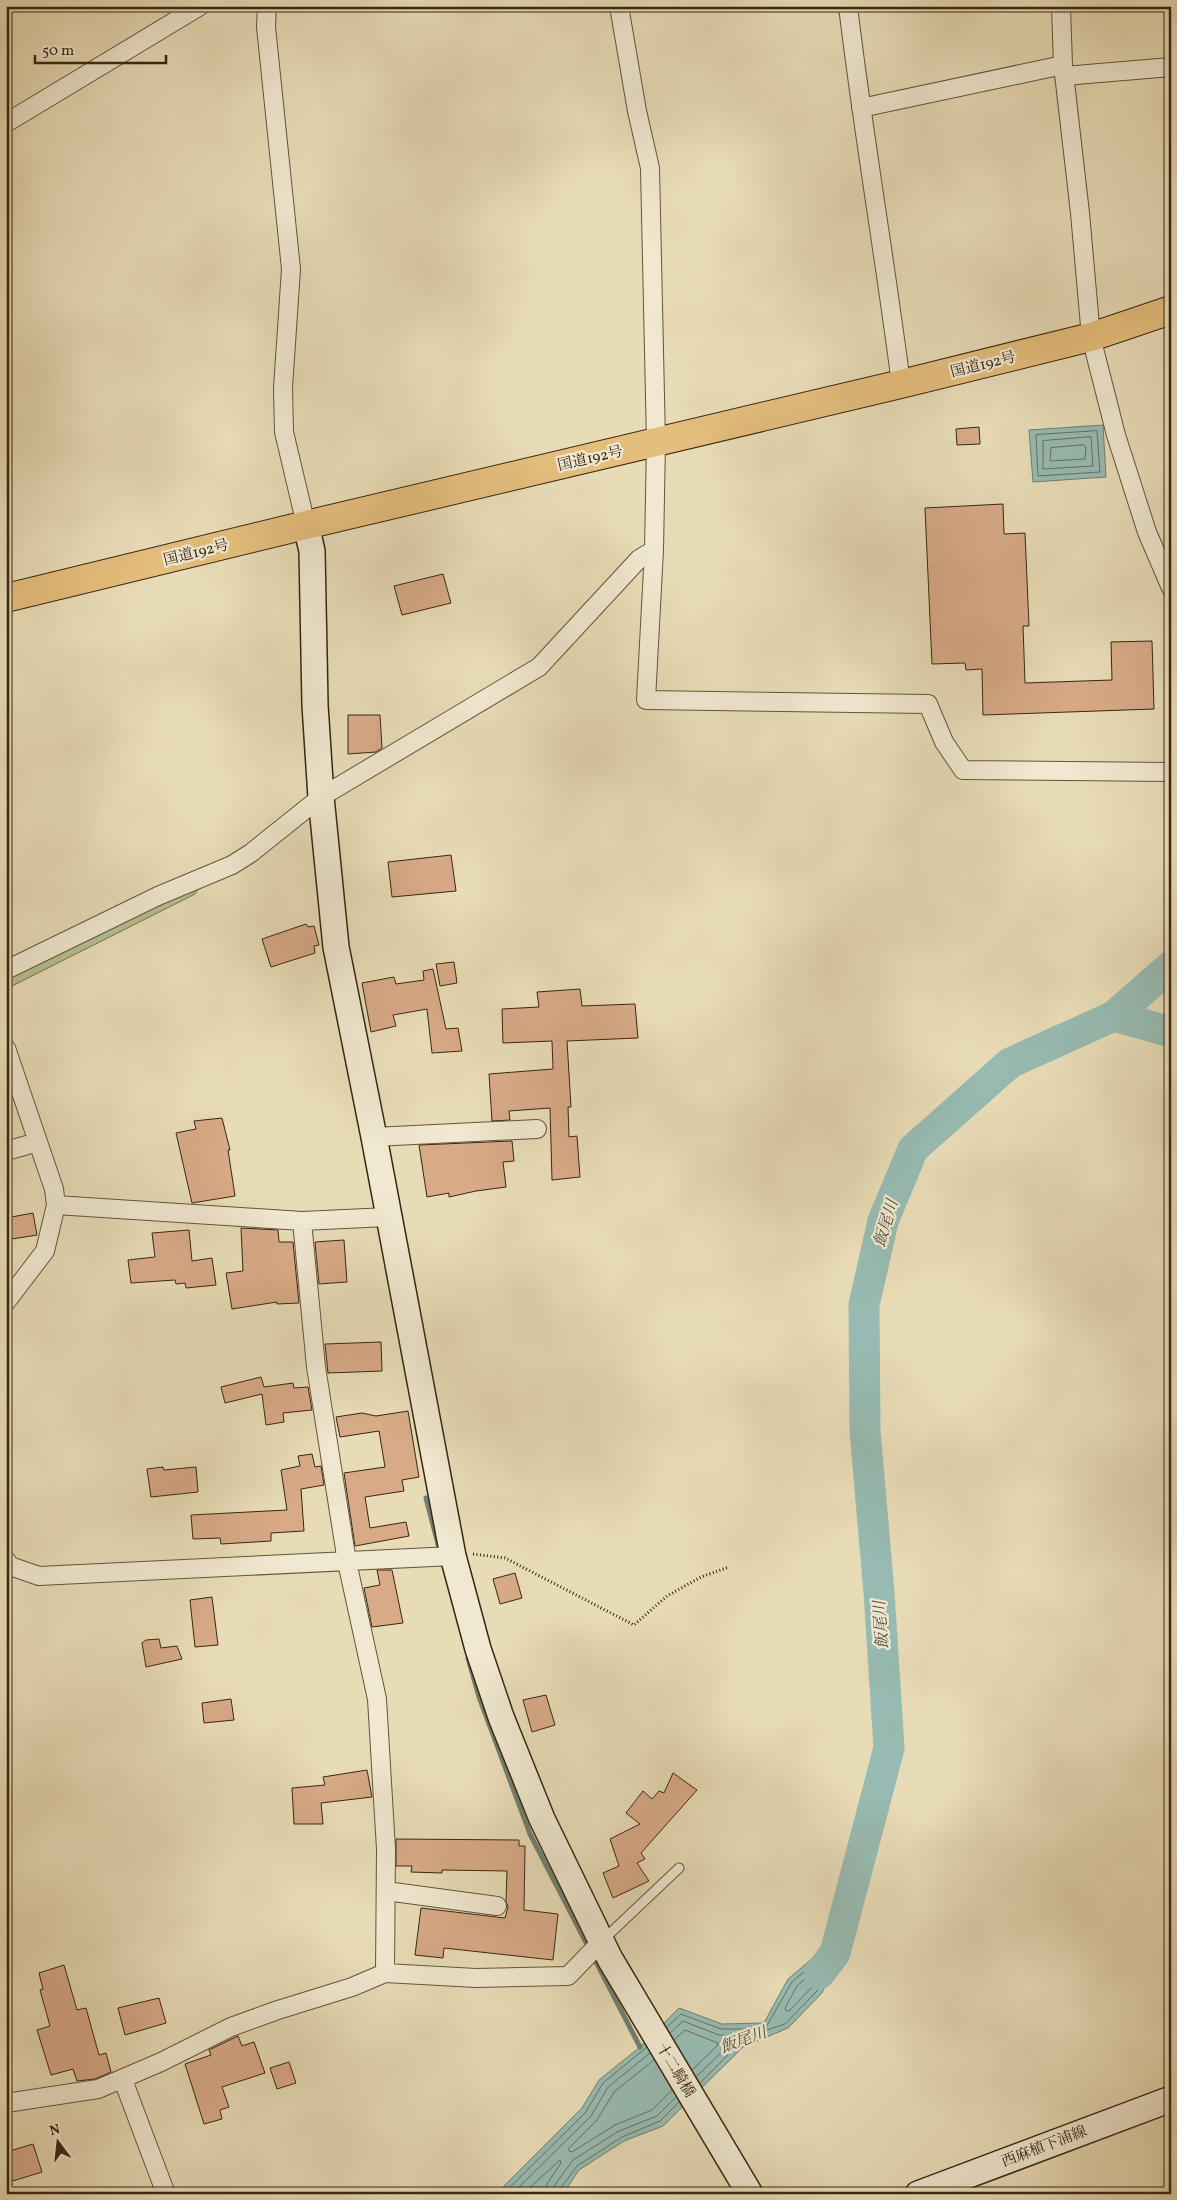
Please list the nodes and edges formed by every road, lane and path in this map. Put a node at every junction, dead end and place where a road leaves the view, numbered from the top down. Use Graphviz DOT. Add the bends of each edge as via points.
graph roads {
  1 [pos="200,6"];
  2 [pos="267,6"];
  3 [pos="619,6"];
  4 [pos="848,6"];
  5 [pos="1061,6"];
  6 [pos="1171,67"];
  7 [pos="1064,70"];
  8 [pos="861,108"];
  9 [pos="6,124"];
  10 [pos="1171,310"];
  11 [pos="1091,337"];
  12 [pos="901,384"];
  13 [pos="656,442"];
  14 [pos="306,525"];
  15 [pos="654,550"];
  16 [pos="1171,588"];
  17 [pos="6,598"];
  18 [pos="1171,772"];
  19 [pos="321,797"];
  20 [pos="6,970"];
  21 [pos="6,1048"];
  22 [pos="537,1129"];
  23 [pos="374,1137"];
  24 [pos="38,1142"];
  25 [pos="6,1151"];
  26 [pos="56,1205"];
  27 [pos="388,1217"];
  28 [pos="302,1221"];
  29 [pos="6,1302"];
  30 [pos="445,1557"];
  31 [pos="6,1560"];
  32 [pos="347,1562"];
  33 [pos="729,1567"];
  34 [pos="679,1868"];
  35 [pos="386,1891"];
  36 [pos="497,1906"];
  37 [pos="598,1952"];
  38 [pos="384,1973"];
  39 [pos="123,2080"];
  40 [pos="1171,2099"];
  41 [pos="6,2104"];
  42 [pos="746,2188"];
  43 [pos="166,2194"];
  44 [pos="918,2194"];
  1 -- 9 [label="street"];
  2 -- 14 [label="street" via="266,27 291,269 283,388 284,432"];
  3 -- 13 [label="street" via="650,168"];
  4 -- 8 [label="street"];
  5 -- 7 [label="street"];
  6 -- 7 [label="street"];
  7 -- 8 [label="street"];
  7 -- 11 [label="street"];
  8 -- 12 [label="street"];
  10 -- 11 [label="highway, 国道192号"];
  11 -- 12 [label="highway, 国道192号"];
  11 -- 16 [label="street" via="1147,532"];
  12 -- 13 [label="highway, 国道192号"];
  13 -- 14 [label="highway, 国道192号"];
  13 -- 15 [label="street"];
  14 -- 17 [label="highway, 国道192号"];
  14 -- 19 [label="street, 十二騎橋" via="312,551 315,705"];
  15 -- 18 [label="street" via="646,700 928,704 944,742 962,770"];
  15 -- 19 [label="street" via="639,558 539,667"];
  19 -- 20 [label="street" via="232,865 158,896"];
  19 -- 23 [label="street, 十二騎橋" via="336,947"];
  21 -- 24 [label="street"];
  22 -- 23 [label="street"];
  23 -- 27 [label="street, 十二騎橋"];
  24 -- 25 [label="street"];
  24 -- 26 [label="street"];
  26 -- 28 [label="street"];
  26 -- 29 [label="street" via="45,1251"];
  27 -- 28 [label="street"];
  27 -- 30 [label="street, 十二騎橋"];
  28 -- 32 [label="street" via="316,1367"];
  30 -- 32 [label="street"];
  30 -- 33 [label="path" via="471,1554 505,1558 634,1625 667,1596 701,1577"];
  30 -- 37 [label="street, 十二騎橋" via="501,1717"];
  31 -- 32 [label="street" via="10,1566 39,1576"];
  32 -- 35 [label="street" via="376,1700"];
  34 -- 37 [label="lane"];
  35 -- 36 [label="street"];
  35 -- 38 [label="street"];
  37 -- 38 [label="street" via="568,1976 476,1978"];
  37 -- 42 [label="street, 十二騎橋"];
  38 -- 39 [label="street" via="352,1987 231,2027"];
  39 -- 41 [label="street" via="75,2094"];
  39 -- 43 [label="street"];
  40 -- 44 [label="street, 西麻植下浦線"];
}
